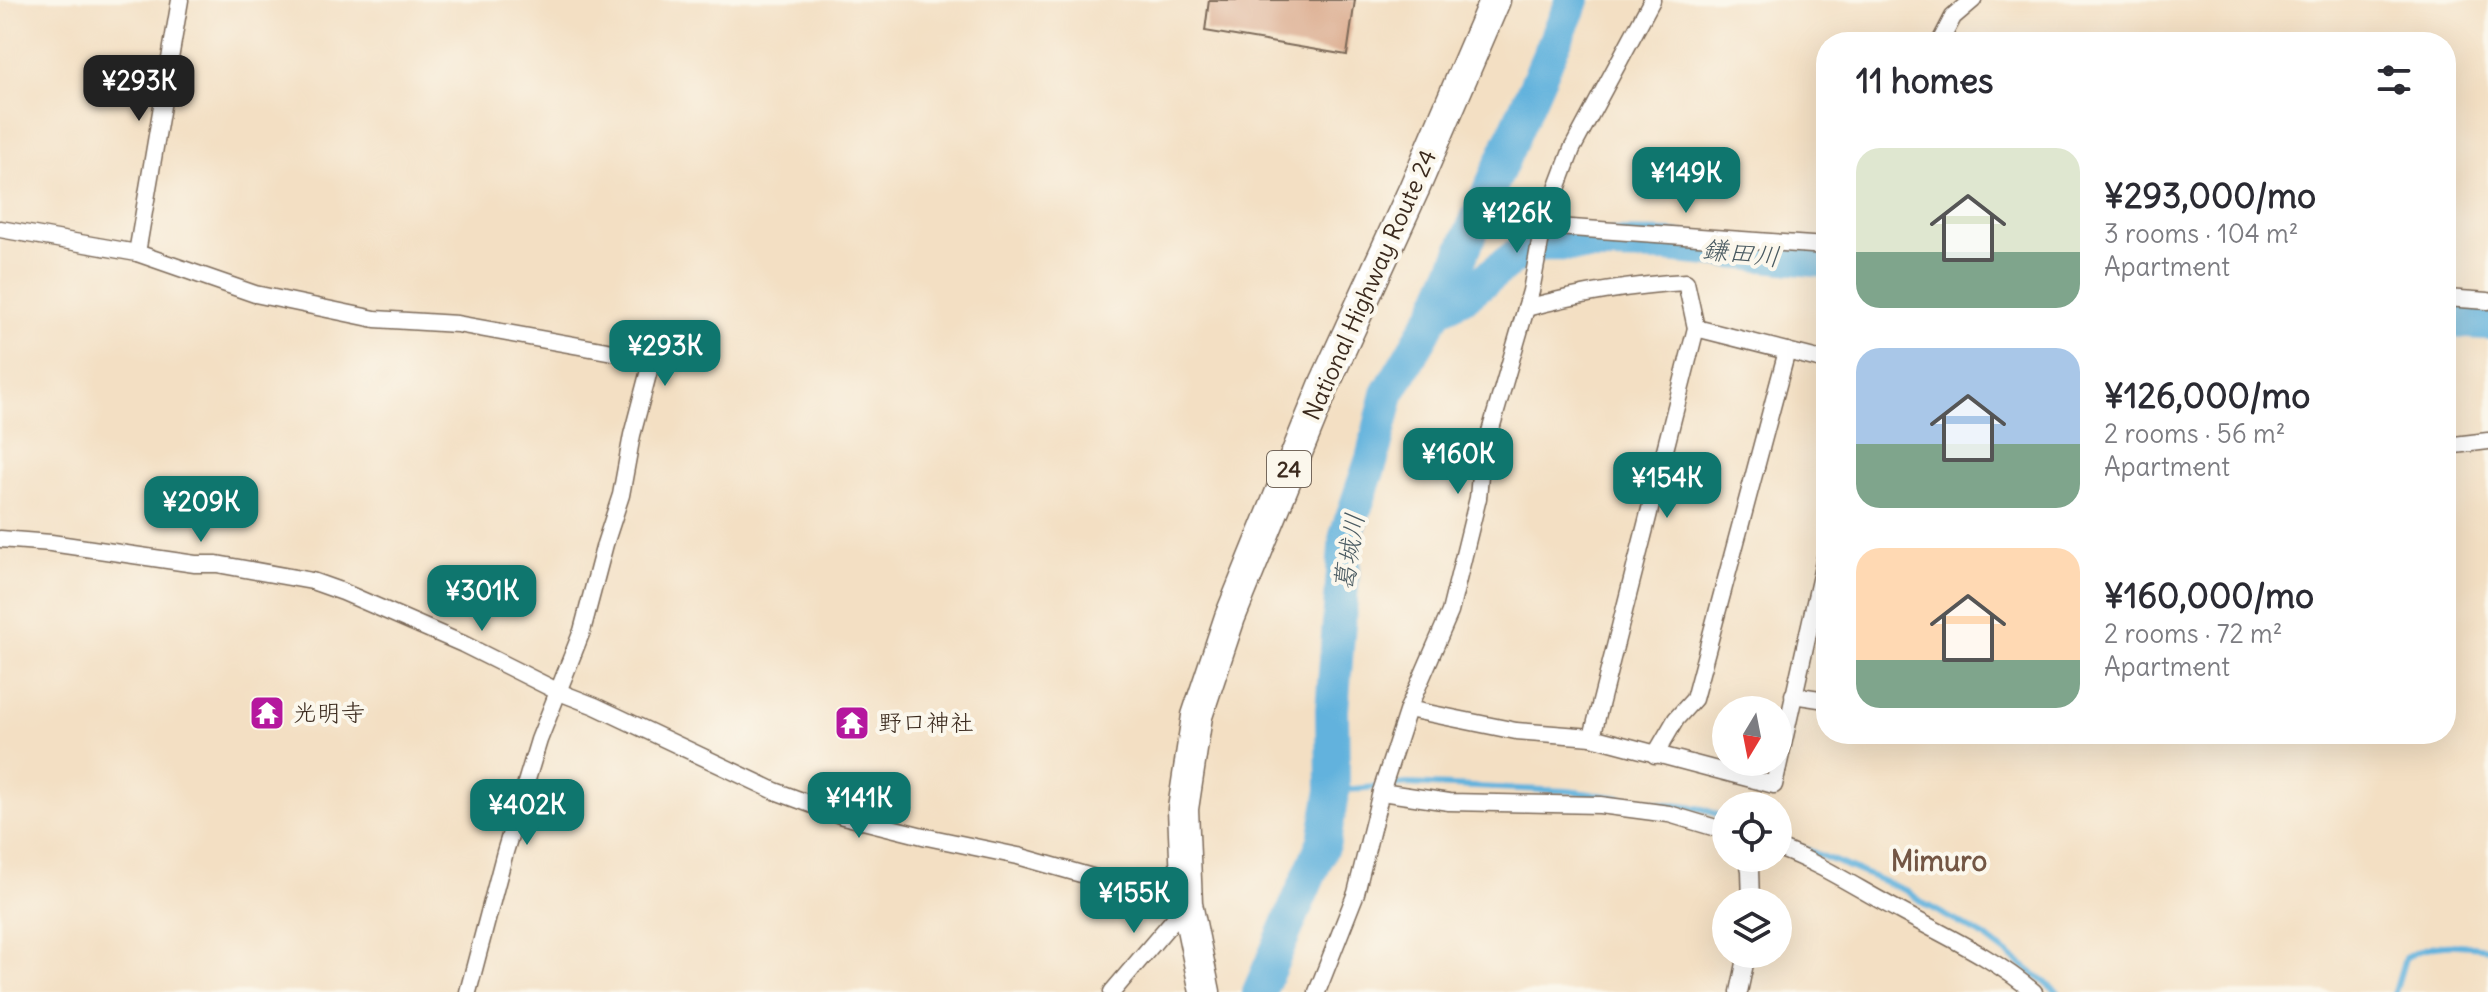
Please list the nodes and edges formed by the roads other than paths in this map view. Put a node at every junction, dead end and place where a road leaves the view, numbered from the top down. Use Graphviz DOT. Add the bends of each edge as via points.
graph roads {
  1 [pos="180,0"];
  2 [pos="1495,0"];
  3 [pos="1652,0"];
  4 [pos="1973,0"];
  5 [pos="1945,32"];
  6 [pos="1543,226"];
  7 [pos="0,229"];
  8 [pos="1816,245"];
  9 [pos="137,253"];
  10 [pos="2456,299"];
  11 [pos="1528,300"];
  12 [pos="2488,301"];
  13 [pos="1696,328"];
  14 [pos="1787,351"];
  15 [pos="1816,358"];
  16 [pos="2488,441"];
  17 [pos="2456,445"];
  18 [pos="0,539"];
  19 [pos="1816,596"];
  20 [pos="559,692"];
  21 [pos="1793,695"];
  22 [pos="1816,698"];
  23 [pos="1408,709"];
  24 [pos="1592,737"];
  25 [pos="1655,755"];
  26 [pos="1381,792"];
  27 [pos="1712,827"];
  28 [pos="1792,853"];
  29 [pos="1187,904"];
  30 [pos="1744,968"];
  31 [pos="468,992"];
  32 [pos="1112,992"];
  33 [pos="1205,992"];
  34 [pos="1317,992"];
  35 [pos="1739,992"];
  36 [pos="2034,992"];
  1 -- 9 [label="street"];
  2 -- 29 [label="highway, National Highway Route 24 / 24" via="1326,381 1230,617 1197,716 1183,809"];
  3 -- 6 [label="street" via="1572,149"];
  4 -- 5 [label="street"];
  6 -- 8 [label="street"];
  6 -- 11 [label="street"];
  7 -- 9 [label="street"];
  9 -- 20 [label="street" via="255,294 375,319 457,324 652,359 621,495"];
  10 -- 12 [label="street"];
  11 -- 13 [label="street" via="1686,282"];
  11 -- 23 [label="street" via="1481,463 1478,498 1450,612"];
  13 -- 14 [label="street"];
  13 -- 24 [label="street"];
  14 -- 15 [label="street"];
  14 -- 25 [label="street" via="1694,699"];
  16 -- 17 [label="street"];
  18 -- 20 [label="street" via="217,564 312,581 463,644"];
  19 -- 21 [label="street"];
  20 -- 29 [label="street" via="775,791 843,816 1018,856"];
  20 -- 31 [label="street" via="505,852"];
  21 -- 22 [label="street"];
  21 -- 25 [label="street" via="1774,785"];
  23 -- 24 [label="street" via="1516,731"];
  23 -- 26 [label="street"];
  24 -- 25 [label="street"];
  26 -- 27 [label="street" via="1449,802 1600,805 1669,814"];
  26 -- 34 [label="street" via="1356,893"];
  28 -- 36 [label="street" via="2011,972"];
  29 -- 32 [label="street"];
  29 -- 33 [label="highway, National Highway Route 24 / 24"];
  30 -- 35 [label="street"];
}
